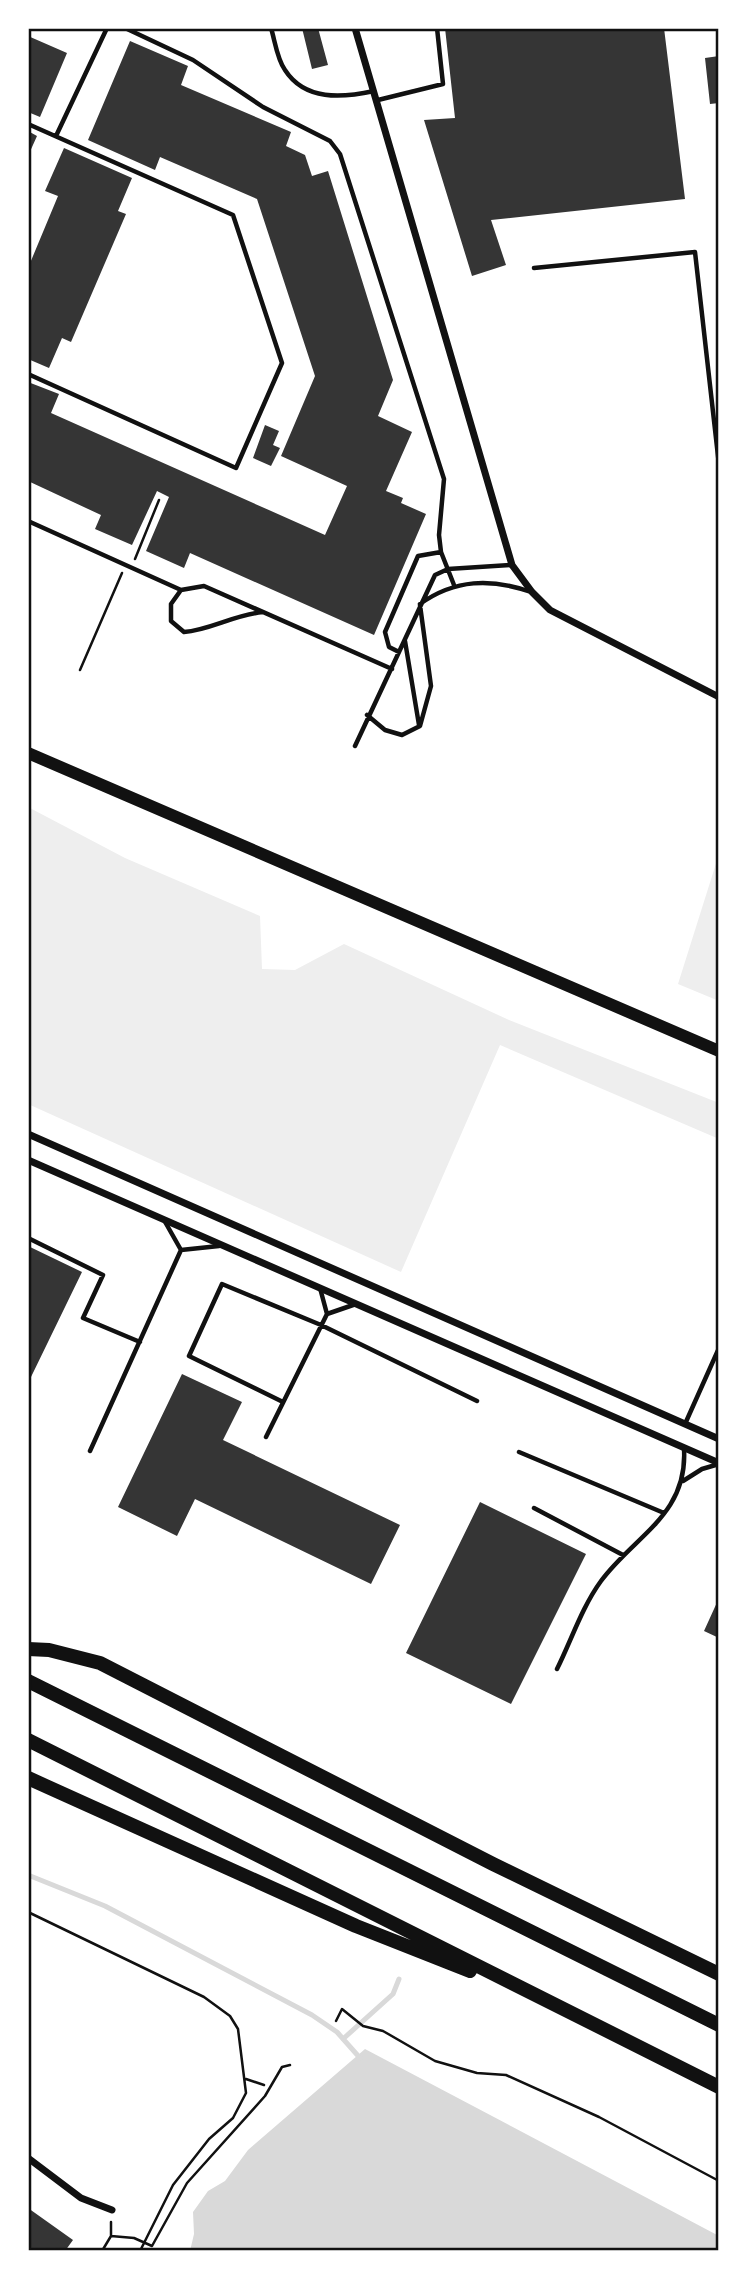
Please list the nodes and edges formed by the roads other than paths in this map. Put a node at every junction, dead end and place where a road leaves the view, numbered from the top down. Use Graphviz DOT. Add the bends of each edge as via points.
graph roads {
  1 [pos="107,28"];
  2 [pos="125,28"];
  3 [pos="271,28"];
  4 [pos="355,28"];
  5 [pos="437,28"];
  6 [pos="375,90"];
  7 [pos="378,100"];
  8 [pos="28,124"];
  9 [pos="56,136"];
  10 [pos="534,268"];
  11 [pos="28,374"];
  12 [pos="719,465"];
  13 [pos="28,521"];
  14 [pos="441,552"];
  15 [pos="512,565"];
  16 [pos="447,569"];
  17 [pos="454,585"];
  18 [pos="181,590"];
  19 [pos="531,592"];
  20 [pos="419,604"];
  21 [pos="263,612"];
  22 [pos="405,640"];
  23 [pos="400,652"];
  24 [pos="392,669"];
  25 [pos="719,697"];
  26 [pos="367,715"];
  27 [pos="420,726"];
  28 [pos="355,746"];
  29 [pos="28,752"];
  30 [pos="719,1051"];
  31 [pos="28,1134"];
  32 [pos="28,1160"];
  33 [pos="164,1220"];
  34 [pos="28,1238"];
  35 [pos="222,1245"];
  36 [pos="181,1251"];
  37 [pos="320,1287"];
  38 [pos="357,1304"];
  39 [pos="327,1314"];
  40 [pos="321,1325"];
  41 [pos="140,1342"];
  42 [pos="719,1348"];
  43 [pos="477,1401"];
  44 [pos="284,1402"];
  45 [pos="685,1424"];
  46 [pos="266,1437"];
  47 [pos="719,1439"];
  48 [pos="684,1449"];
  49 [pos="90,1451"];
  50 [pos="519,1452"];
  51 [pos="719,1464"];
  52 [pos="683,1481"];
  53 [pos="534,1508"];
  54 [pos="664,1513"];
  55 [pos="624,1555"];
  56 [pos="28,1648"];
  57 [pos="557,1669"];
  58 [pos="28,1672"];
  59 [pos="28,1681"];
  60 [pos="73,1703"];
  61 [pos="28,1740"];
  62 [pos="28,1778"];
  63 [pos="28,1787"];
  64 [pos="85,1804"];
  65 [pos="719,1975"];
  66 [pos="556,2005"];
  67 [pos="719,2025"];
  68 [pos="719,2087"];
  69 [pos="28,2158"];
  70 [pos="112,2210"];
  1 -- 9 [label="lane"];
  2 -- 14 [label="lane" via="193,60 263,107 330,141 340,154 444,479"];
  3 -- 6 [label="lane" via="284,69 299,86 334,97"];
  4 -- 6 [label="street"];
  5 -- 7 [label="lane" via="443,85"];
  6 -- 7 [label="street"];
  7 -- 15 [label="street"];
  8 -- 9 [label="lane"];
  9 -- 11 [label="lane" via="233,215 282,363 236,468"];
  10 -- 12 [label="lane" via="695,252"];
  13 -- 18 [label="lane"];
  14 -- 16 [label="lane"];
  14 -- 23 [label="lane" via="418,556 385,632 388,647"];
  15 -- 16 [label="lane"];
  15 -- 19 [label="street"];
  16 -- 17 [label="lane"];
  16 -- 20 [label="lane" via="435,575"];
  17 -- 19 [label="lane" via="483,582"];
  17 -- 20 [label="lane"];
  18 -- 21 [label="lane" via="204,586"];
  18 -- 21 [label="lane" via="171,604 171,621 184,632 199,631 240,614"];
  19 -- 25 [label="street" via="550,610 588,633"];
  20 -- 22 [label="lane"];
  20 -- 27 [label="lane" via="431,686"];
  21 -- 24 [label="lane"];
  22 -- 23 [label="lane"];
  22 -- 27 [label="lane"];
  23 -- 24 [label="lane"];
  24 -- 26 [label="lane"];
  26 -- 27 [label="lane" via="385,730 402,735"];
  26 -- 28 [label="lane"];
  29 -- 30 [label="main road"];
  31 -- 45 [label="street"];
  32 -- 33 [label="street"];
  33 -- 35 [label="street"];
  33 -- 36 [label="lane"];
  34 -- 41 [label="lane" via="103,1276 83,1318"];
  35 -- 36 [label="lane"];
  35 -- 37 [label="street"];
  36 -- 41 [label="lane"];
  37 -- 38 [label="street"];
  37 -- 39 [label="lane"];
  38 -- 39 [label="lane"];
  38 -- 48 [label="street"];
  39 -- 40 [label="lane"];
  40 -- 43 [label="lane"];
  40 -- 44 [label="lane"];
  40 -- 44 [label="lane" via="222,1284 189,1356"];
  41 -- 49 [label="lane"];
  42 -- 45 [label="lane"];
  44 -- 46 [label="lane"];
  45 -- 47 [label="street"];
  48 -- 51 [label="street"];
  48 -- 52 [label="lane"];
  50 -- 54 [label="lane"];
  51 -- 52 [label="lane"];
  52 -- 54 [label="lane"];
  53 -- 55 [label="lane"];
  54 -- 55 [label="lane" via="652,1531"];
  55 -- 57 [label="lane" via="600,1583"];
  56 -- 65 [label="highway" via="100,1663"];
  58 -- 60 [label="highway"];
  59 -- 60 [label="highway"];
  60 -- 67 [label="highway"];
  61 -- 66 [label="highway"];
  62 -- 64 [label="highway"];
  63 -- 64 [label="highway"];
  64 -- 66 [label="highway" via="356,1926"];
  66 -- 68 [label="highway"];
  69 -- 70 [label="street" via="81,2198"];
}
